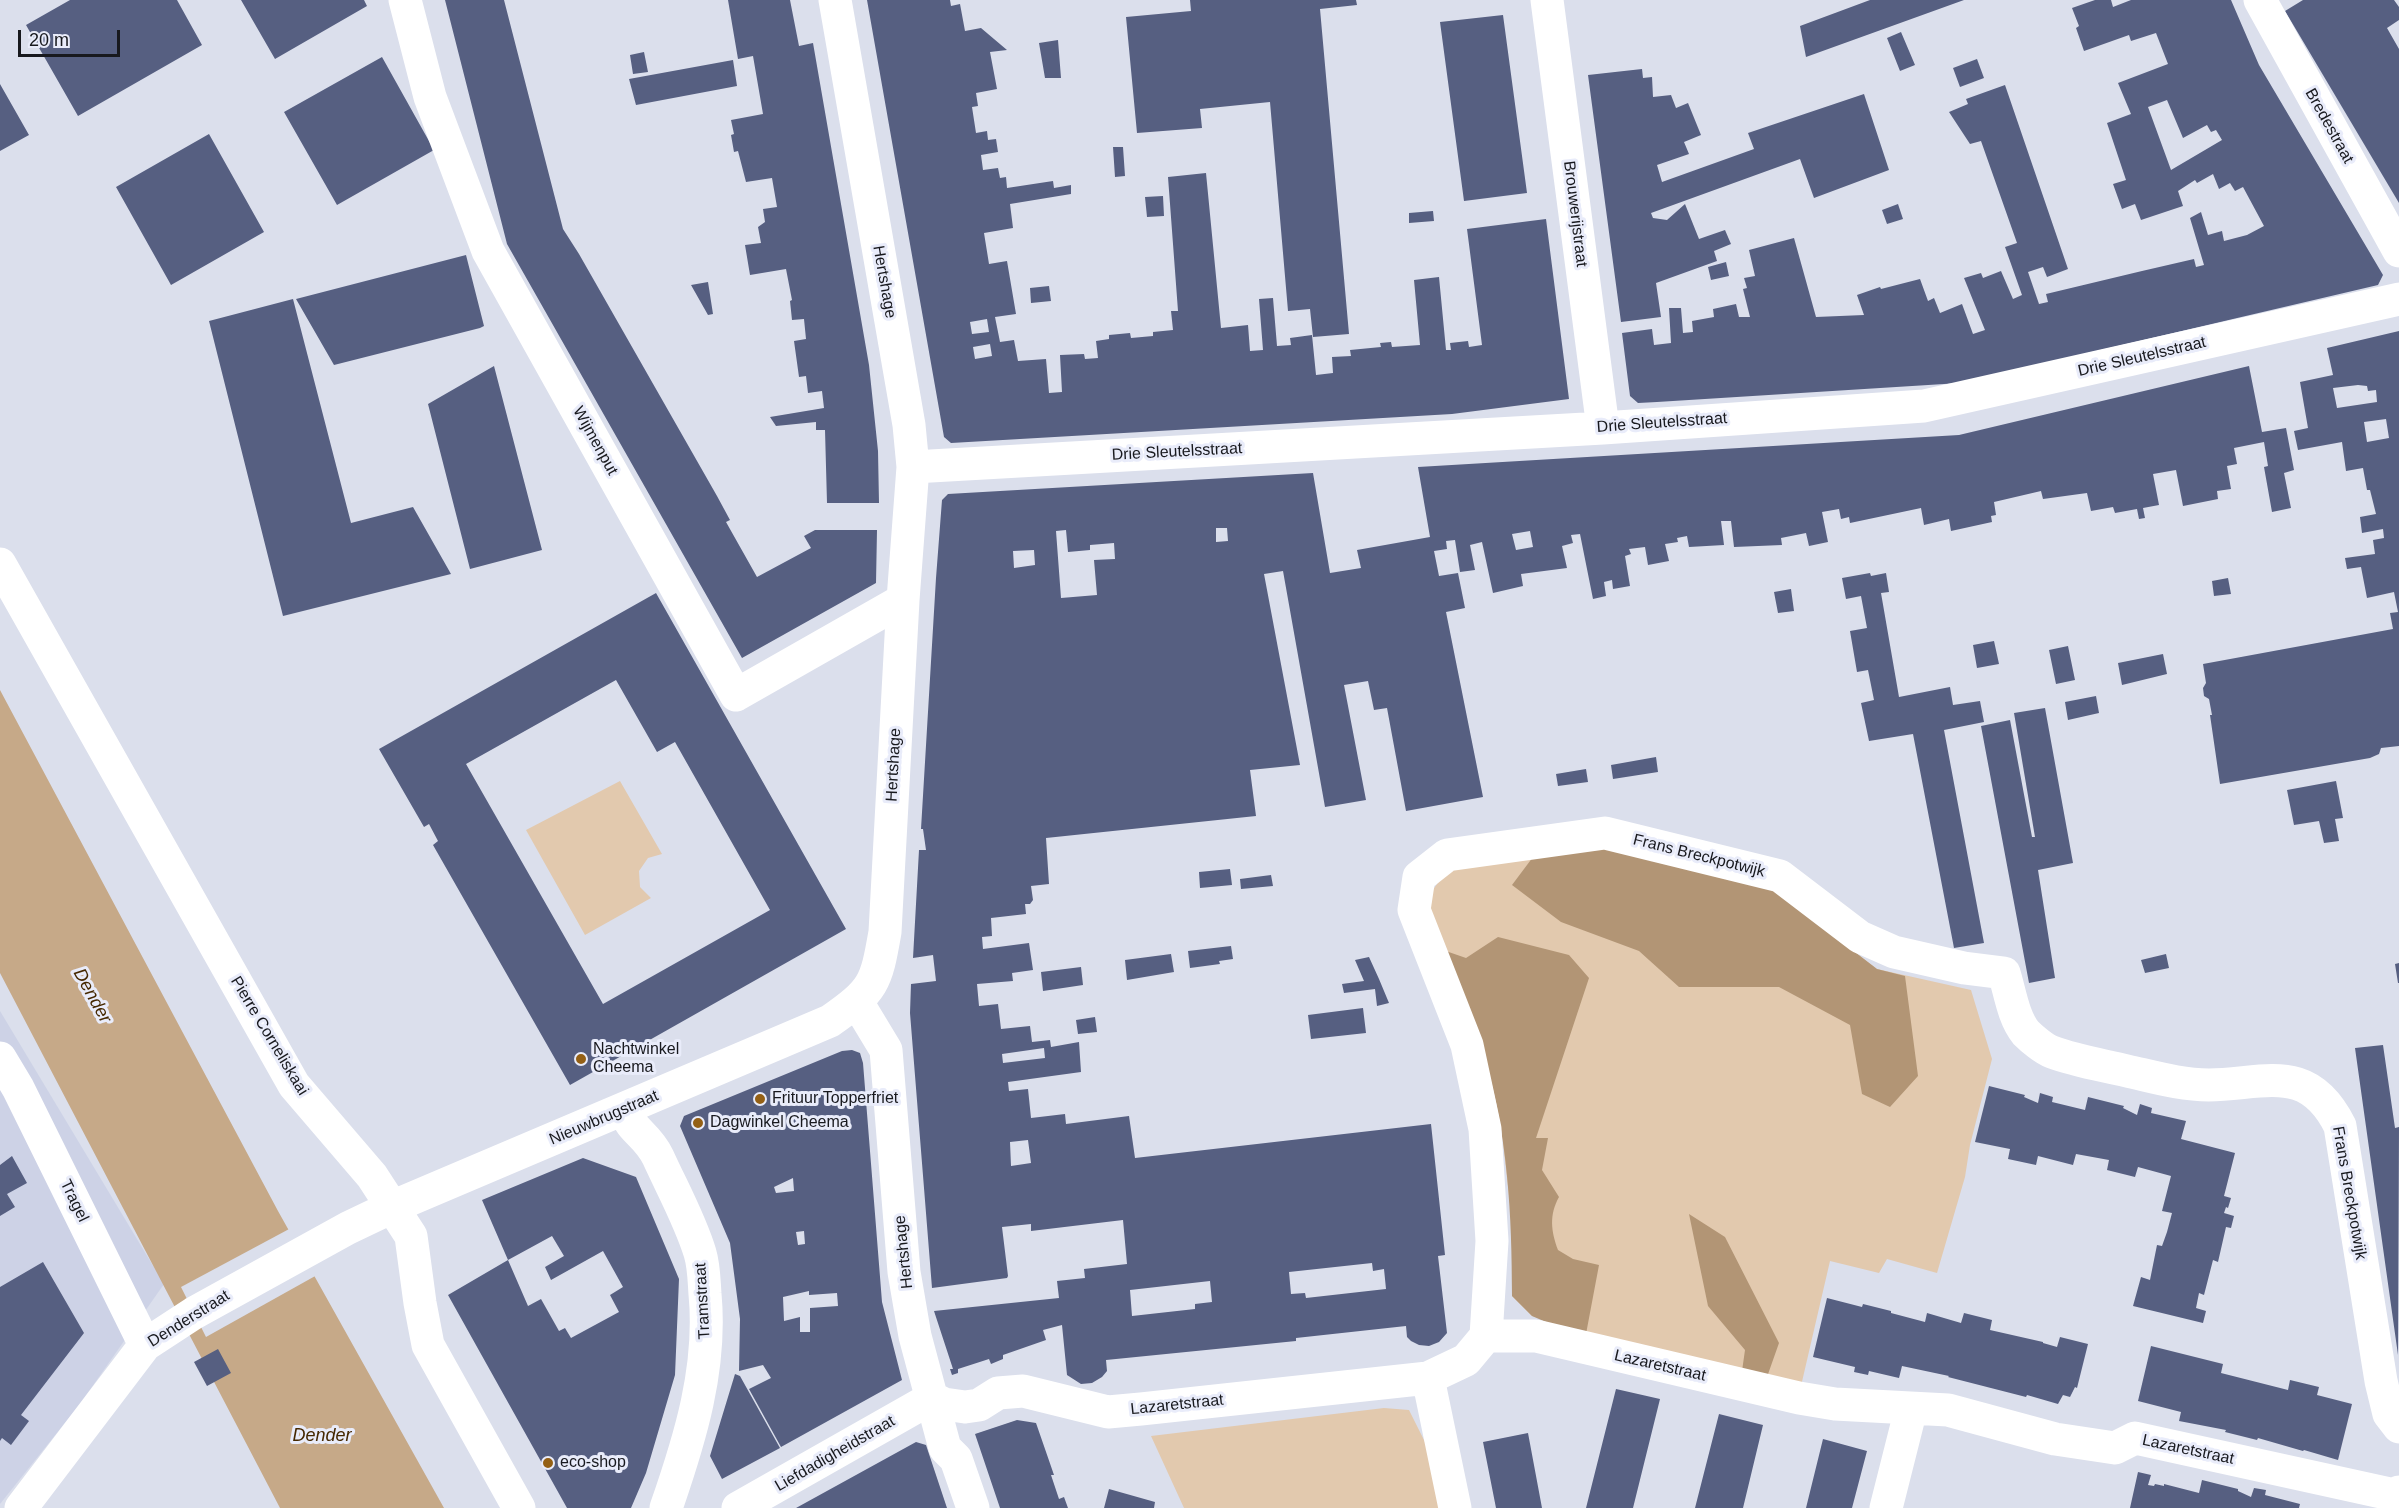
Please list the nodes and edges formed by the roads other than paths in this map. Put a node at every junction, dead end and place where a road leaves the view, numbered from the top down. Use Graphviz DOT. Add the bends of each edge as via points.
graph roads {
  1 [pos="405,0"];
  2 [pos="835,0"];
  3 [pos="1547,0"];
  4 [pos="2260,0"];
  5 [pos="2399,251"];
  6 [pos="2399,299"];
  7 [pos="1603,428"];
  8 [pos="914,467"];
  9 [pos="0,564"];
  10 [pos="903,600"];
  11 [pos="857,1002"];
  12 [pos="0,1058"];
  13 [pos="624,1110"];
  14 [pos="392,1207"];
  15 [pos="348,1228"];
  16 [pos="1486,1336"];
  17 [pos="145,1345"];
  18 [pos="1428,1378"];
  19 [pos="932,1398"];
  20 [pos="1911,1409"];
  21 [pos="2399,1427"];
  22 [pos="2395,1498"];
  23 [pos="21,1508"];
  24 [pos="519,1508"];
  25 [pos="666,1508"];
  26 [pos="738,1508"];
  27 [pos="973,1508"];
  28 [pos="1455,1508"];
  29 [pos="1886,1508"];
  1 -- 10 [label="street, Wijmenput" via="430,97 488,251 736,695"];
  2 -- 8 [label="street, Hertshage"];
  3 -- 7 [label="street, Brouwerijstraat"];
  4 -- 5 [label="street, Bredestraat"];
  6 -- 7 [label="street, Drie Sleutelsstraat" via="1924,405"];
  7 -- 8 [label="street, Drie Sleutelsstraat"];
  8 -- 10 [label="street, Hertshage"];
  9 -- 14 [label="street, Pierre Corneliskaai" via="294,1085 372,1176"];
  10 -- 11 [label="street, Hertshage" via="885,932 879,968 871,986"];
  11 -- 13 [label="street, Nieuwbrugstraat" via="830,1021"];
  11 -- 19 [label="street, Hertshage" via="886,1050 904,1272 915,1336"];
  12 -- 17 [label="street, Tragel"];
  13 -- 14 [label="street, Nieuwbrugstraat"];
  13 -- 25 [label="street, Tramstraat" via="629,1124 651,1142 693,1235 704,1272 706,1341 699,1395"];
  14 -- 15 [label="street, Nieuwbrugstraat"];
  14 -- 24 [label="street, Pierre Corneliskaai" via="411,1236 428,1345"];
  15 -- 17 [label="street, Denderstraat" via="182,1320"];
  16 -- 18 [label="street, Lazaretstraat" via="1466,1360"];
  16 -- 20 [label="street, Lazaretstraat" via="1536,1335 1799,1398"];
  16 -- 21 [label="street, Frans Breckpotwijk" via="1492,1241 1485,1129 1467,1045 1414,910 1419,877 1447,855 1605,833 1780,876 1860,937 1894,952 2004,973 2018,1020 2026,1033 2049,1051 2184,1084 2280,1080 2318,1095 2331,1108 2340,1126 2376,1359 2389,1414"];
  17 -- 23 [label="street, Denderstraat"];
  18 -- 19 [label="street, Lazaretstraat" via="1108,1412 1023,1391 998,1393 979,1405 965,1407"];
  18 -- 28 [label="street"];
  19 -- 26 [label="street, Liefdadigheidstraat"];
  19 -- 27 [label="street, Hertshage" via="945,1448 956,1459"];
  20 -- 22 [label="street, Lazaretstraat" via="1948,1410 2055,1439 2115,1448 2135,1438"];
  20 -- 29 [label="street"];
}
